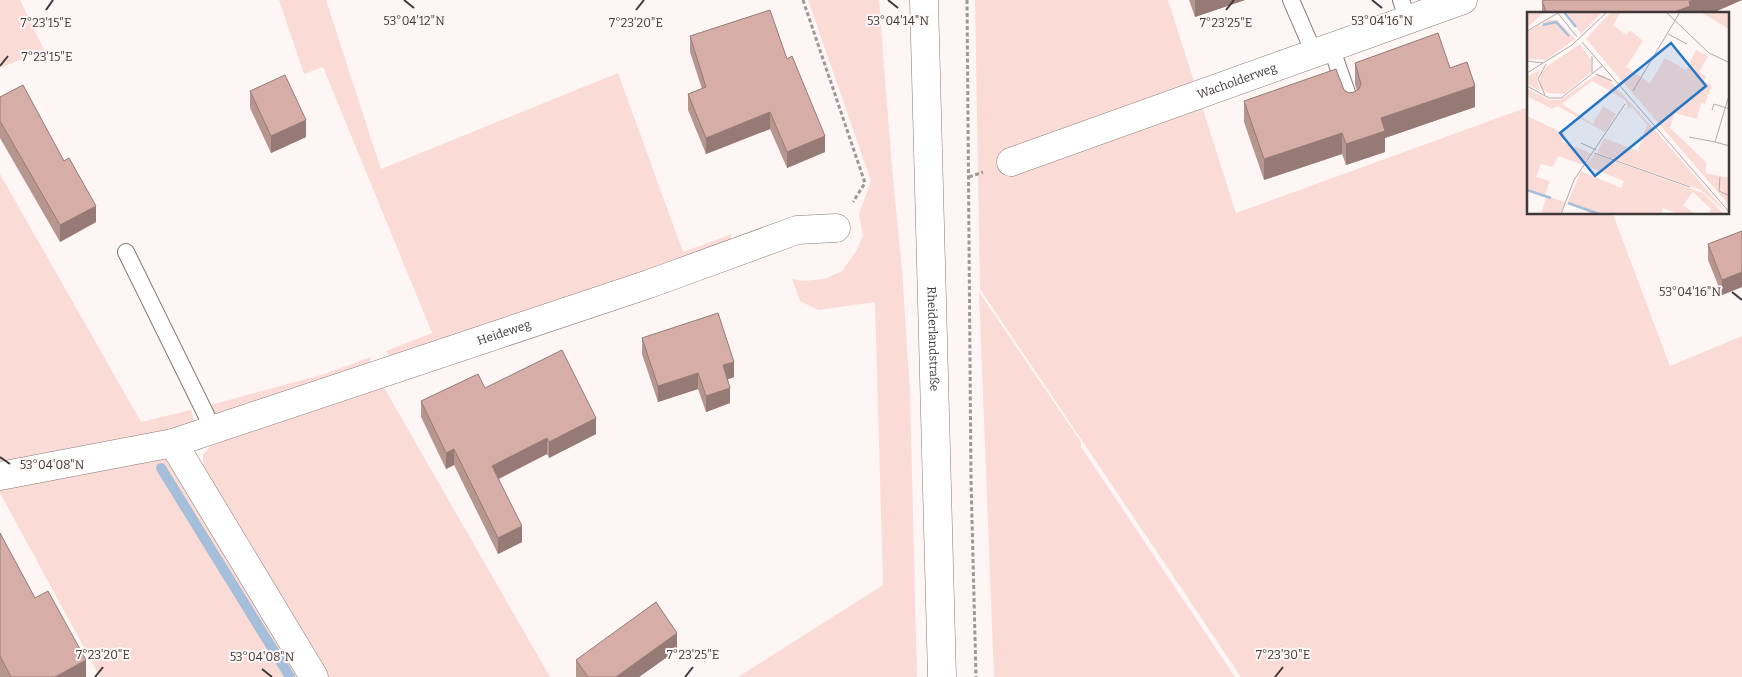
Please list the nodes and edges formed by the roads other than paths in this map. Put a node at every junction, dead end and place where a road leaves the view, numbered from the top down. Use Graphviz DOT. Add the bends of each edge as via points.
graph roads {
  1 [pos="924,0"];
  2 [pos="1291,0"];
  3 [pos="1463,0"];
  4 [pos="1404,10"];
  5 [pos="1323,50"];
  6 [pos="1351,104"];
  7 [pos="1011,162"];
  8 [pos="836,228"];
  9 [pos="126,252"];
  10 [pos="212,429"];
  11 [pos="173,443"];
  12 [pos="0,476"];
  13 [pos="314,677"];
  14 [pos="942,677"];
  1 -- 14 [label="street, Rheiderlandstraße"];
  2 -- 5 [label="lane"];
  3 -- 4 [label="street, Wacholderweg"];
  4 -- 5 [label="street, Wacholderweg"];
  5 -- 6 [label="lane"];
  5 -- 7 [label="street, Wacholderweg"];
  8 -- 10 [label="street, Heideweg" via="797,230 649,284"];
  9 -- 10 [label="lane"];
  10 -- 11 [label="street, Heideweg"];
  11 -- 12 [label="street, Heideweg"];
  11 -- 13 [label="street"];
}
